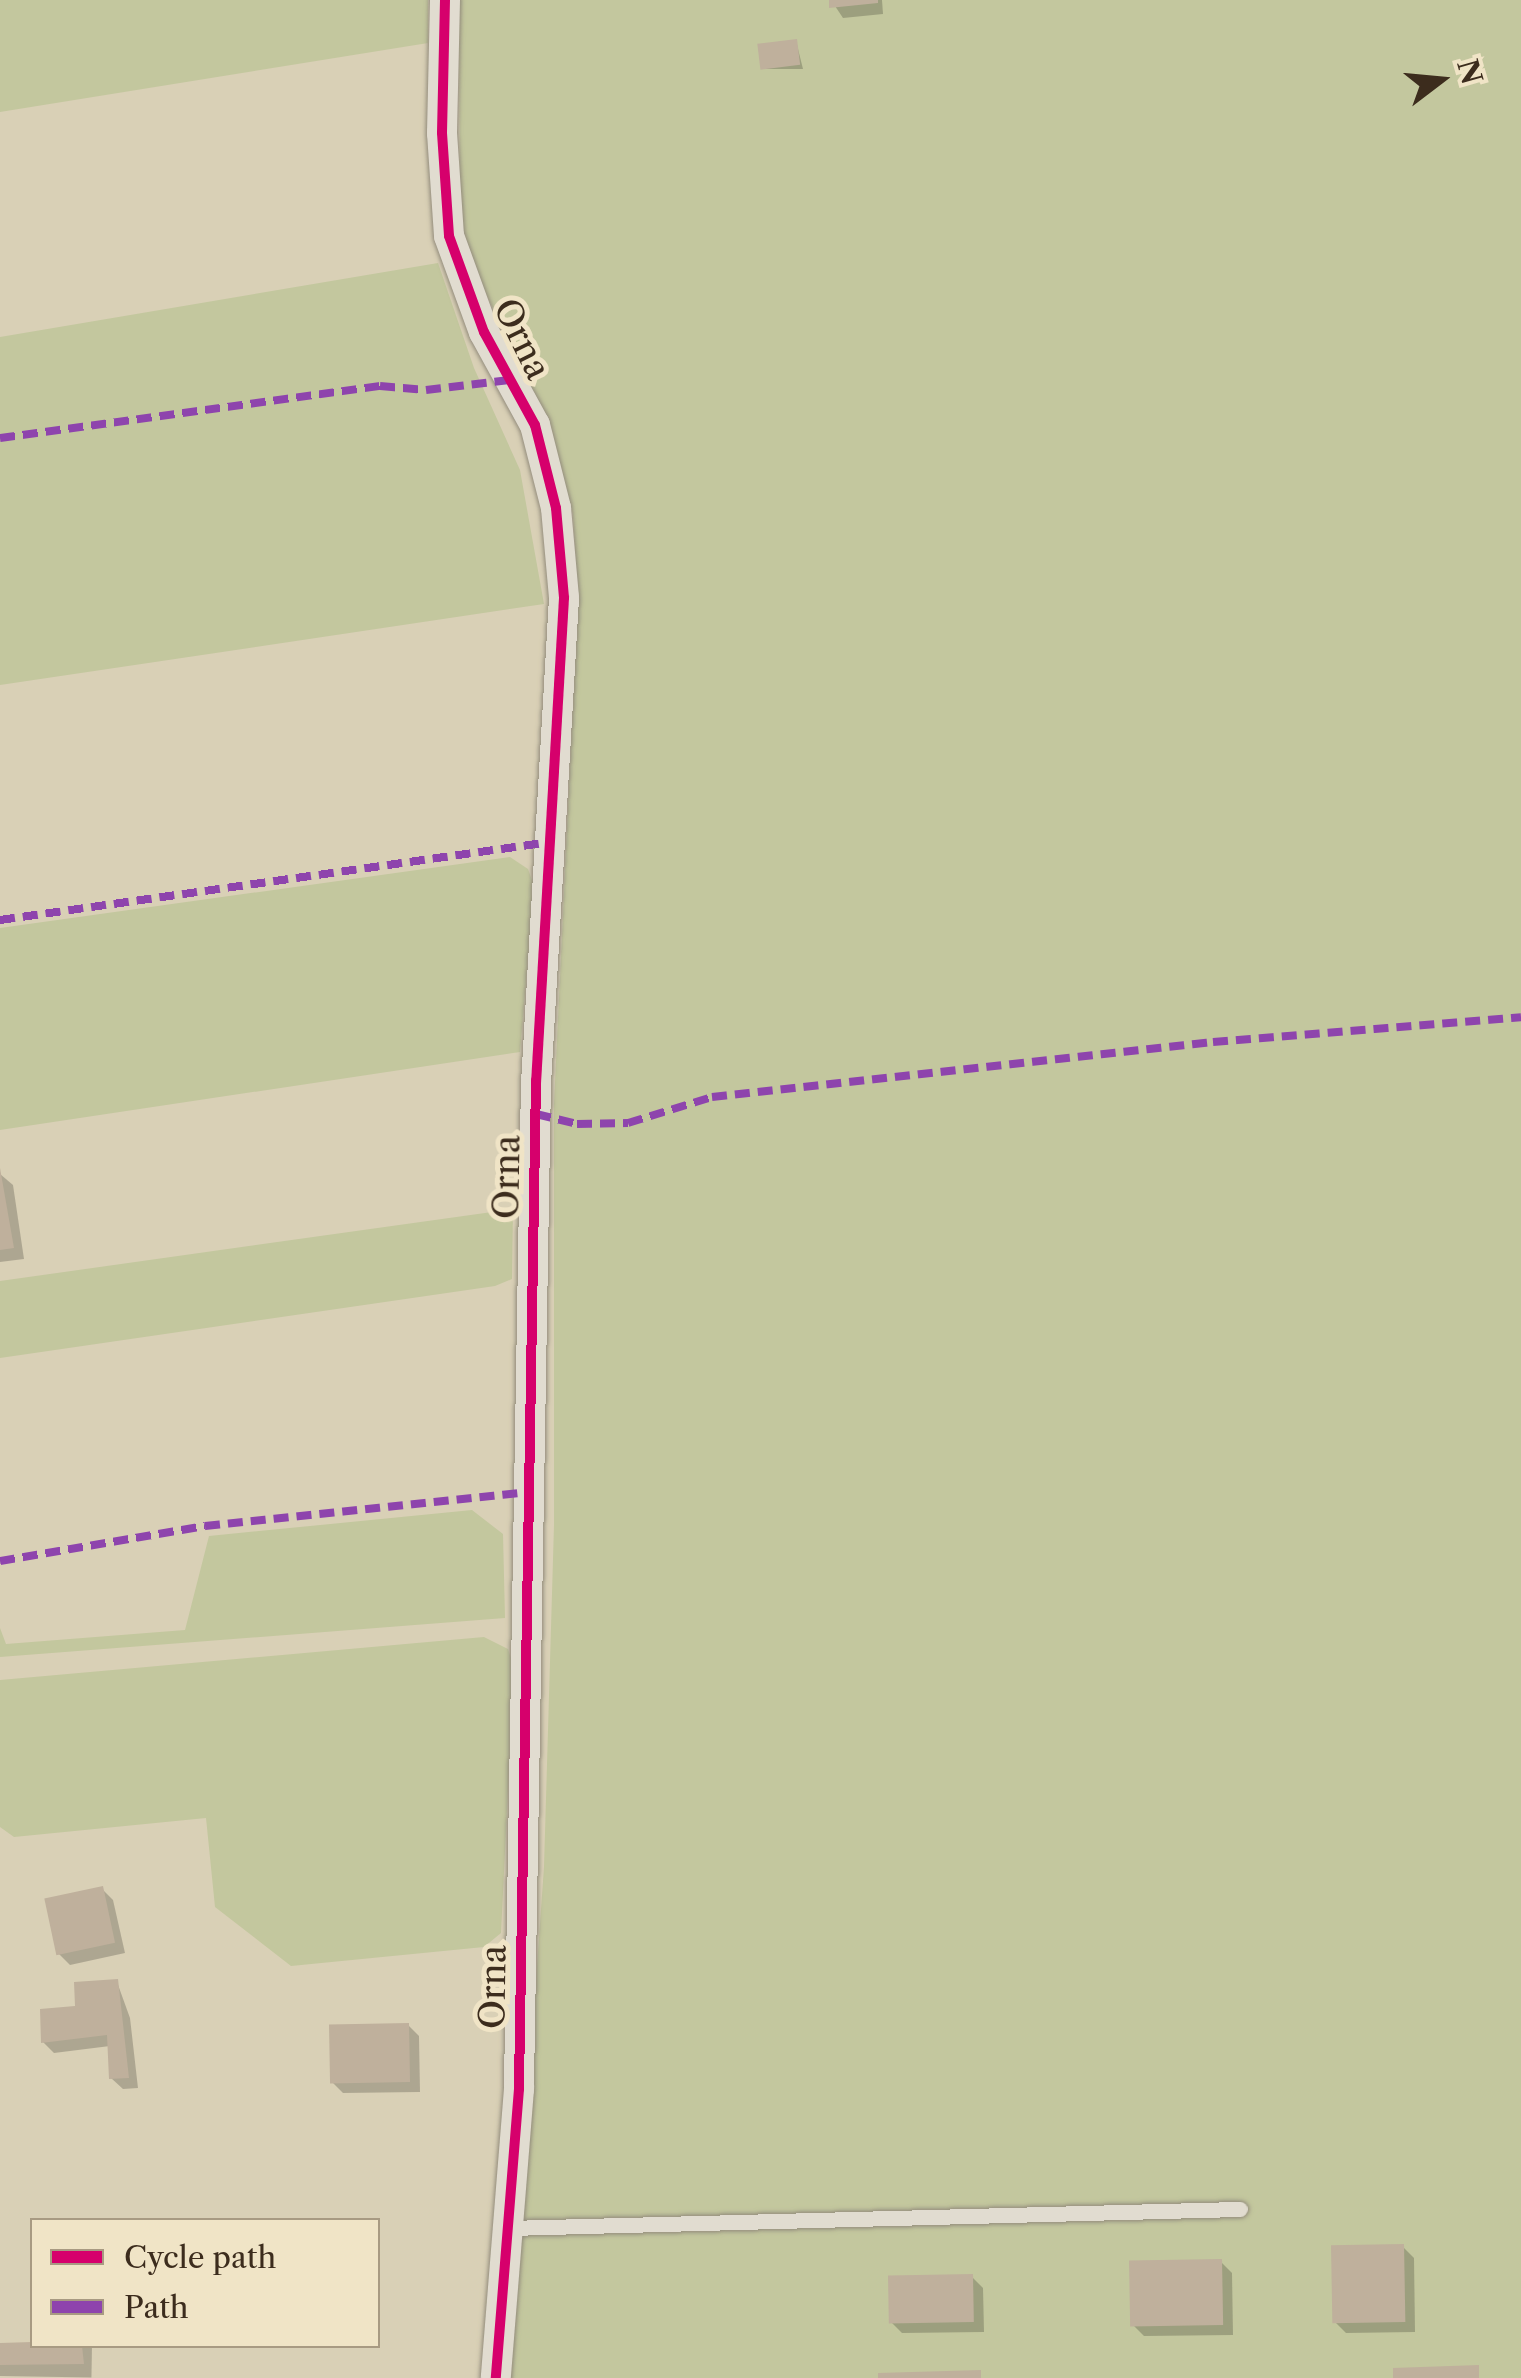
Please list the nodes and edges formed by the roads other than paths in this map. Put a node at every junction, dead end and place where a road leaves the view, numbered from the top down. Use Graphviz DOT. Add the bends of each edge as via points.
graph roads {
  1 [pos="445,0"];
  2 [pos="1240,2209"];
  3 [pos="508,2228"];
  4 [pos="496,2378"];
  1 -- 3 [label="street, Orna" via="442,133 449,236 484,332 535,425 556,508 564,598 536,1080 519,2071"];
  2 -- 3 [label="lane"];
  3 -- 4 [label="street, Orna"];
}
